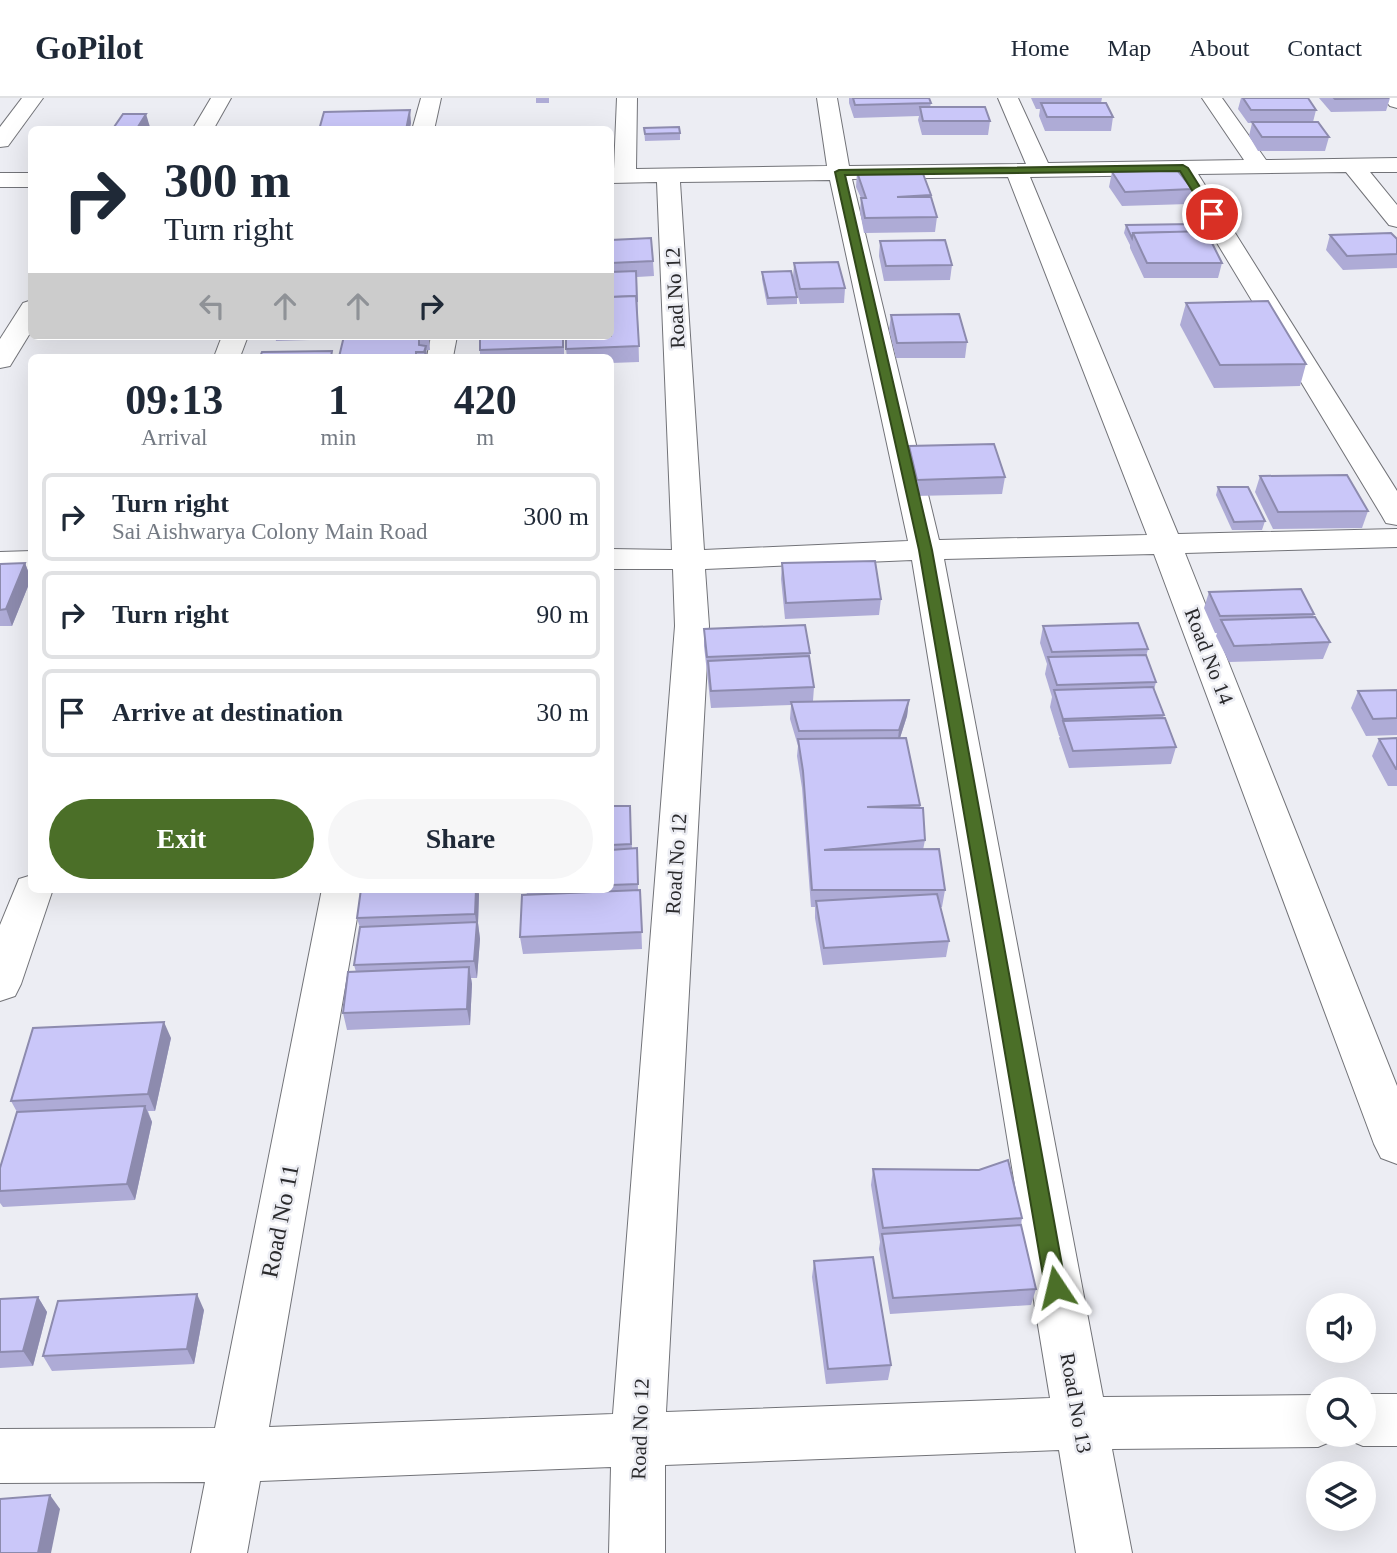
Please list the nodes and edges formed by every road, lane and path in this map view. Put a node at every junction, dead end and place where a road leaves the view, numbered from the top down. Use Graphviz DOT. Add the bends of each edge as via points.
graph roads {
  1 [pos="33,98"];
  2 [pos="221,98"];
  3 [pos="431,98"];
  4 [pos="627,98"];
  5 [pos="827,98"];
  6 [pos="1008,98"];
  7 [pos="1212,98"];
  8 [pos="1393,98"];
  9 [pos="1397,102"];
  10 [pos="204,126"];
  11 [pos="424,126"];
  12 [pos="0,141"];
  13 [pos="1352,165"];
  14 [pos="1397,165"];
  15 [pos="1259,166"];
  16 [pos="1183,168"];
  17 [pos="1028,169"];
  18 [pos="839,172"];
  19 [pos="668,174"];
  20 [pos="618,176"];
  21 [pos="0,180"];
  22 [pos="28,180"];
  23 [pos="1397,220"];
  24 [pos="28,314"];
  25 [pos="0,360"];
  26 [pos="1397,516"];
  27 [pos="1397,538"];
  28 [pos="1166,544"];
  29 [pos="926,550"];
  30 [pos="614,559"];
  31 [pos="690,560"];
  32 [pos="28,561"];
  33 [pos="0,562"];
  34 [pos="32,893"];
  35 [pos="341,893"];
  36 [pos="0,984"];
  37 [pos="1397,1144"];
  38 [pos="1376,1420"];
  39 [pos="1397,1420"];
  40 [pos="1306,1421"];
  41 [pos="1080,1423"];
  42 [pos="638,1439"];
  43 [pos="236,1455"];
  44 [pos="0,1456"];
  45 [pos="219,1553"];
  46 [pos="637,1553"];
  47 [pos="1104,1553"];
  1 -- 12 [label="street"];
  2 -- 10 [label="street"];
  3 -- 11 [label="street"];
  4 -- 20 [label="street"];
  5 -- 18 [label="street, Road No 13"];
  6 -- 17 [label="street, Road No 14"];
  7 -- 15 [label="street"];
  8 -- 9 [label="street"];
  13 -- 14 [label="street"];
  13 -- 15 [label="street"];
  13 -- 23 [label="street"];
  15 -- 16 [label="street"];
  16 -- 17 [label="street"];
  16 -- 26 [label="street"];
  17 -- 18 [label="street"];
  17 -- 28 [label="street, Road No 14"];
  18 -- 19 [label="street"];
  18 -- 29 [label="street, Road No 13"];
  19 -- 20 [label="street"];
  19 -- 31 [label="street, Road No 12"];
  21 -- 22 [label="street"];
  24 -- 25 [label="street"];
  27 -- 28 [label="street"];
  28 -- 29 [label="street"];
  28 -- 37 [label="street, Road No 14"];
  29 -- 31 [label="street"];
  29 -- 41 [label="street, Road No 13"];
  30 -- 31 [label="street"];
  31 -- 42 [label="street, Road No 12" via="692,626"];
  32 -- 33 [label="street"];
  34 -- 36 [label="street"];
  35 -- 43 [label="street, Road No 11"];
  38 -- 39 [label="street"];
  40 -- 41 [label="street"];
  41 -- 42 [label="street"];
  41 -- 47 [label="street, Road No 13"];
  42 -- 43 [label="street"];
  42 -- 46 [label="street, Road No 12"];
  43 -- 44 [label="street"];
  43 -- 45 [label="street, Road No 11"];
}
